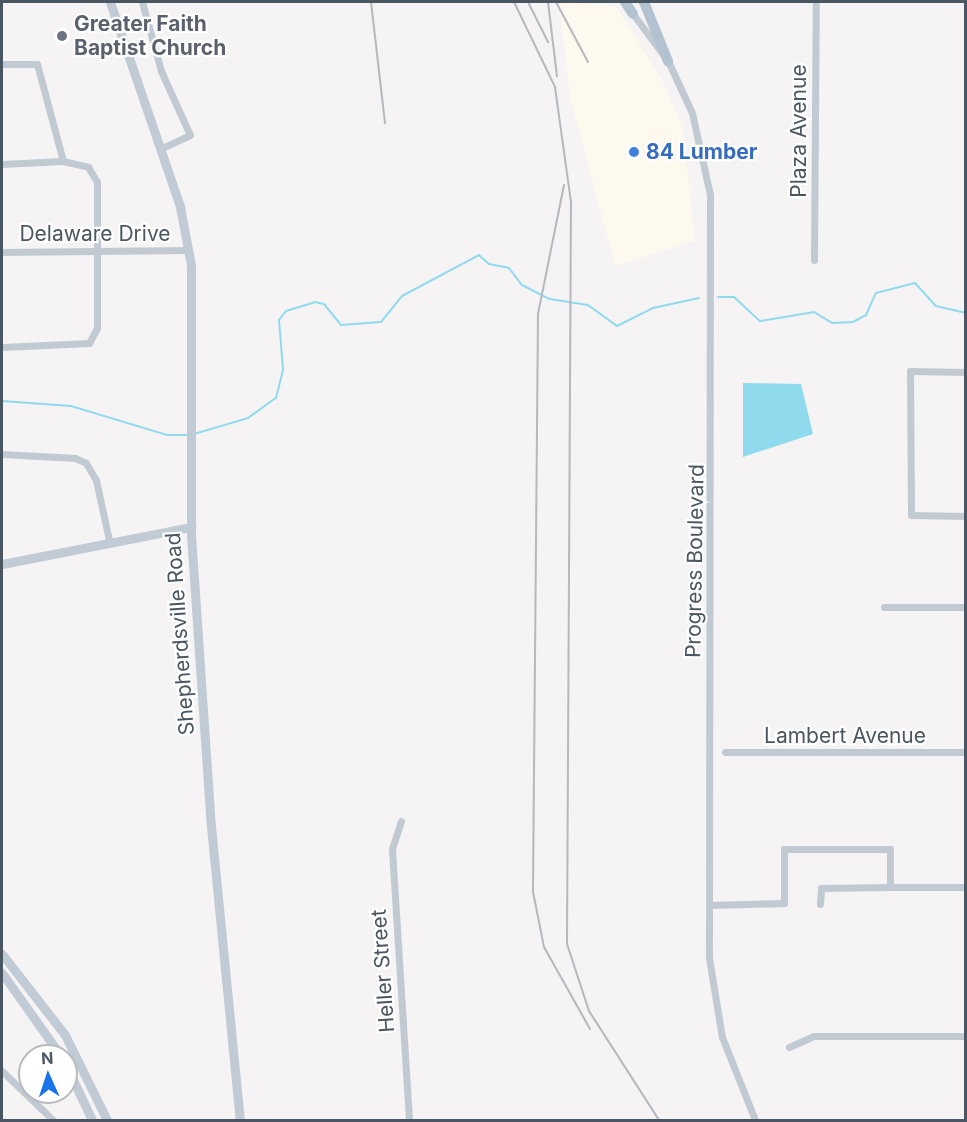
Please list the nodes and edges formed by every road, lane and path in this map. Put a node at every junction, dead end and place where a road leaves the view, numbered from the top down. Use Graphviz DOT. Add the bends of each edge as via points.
graph roads {
  1 [pos="110,2"];
  2 [pos="142,2"];
  3 [pos="625,2"];
  4 [pos="631,2"];
  5 [pos="644,2"];
  6 [pos="816,2"];
  7 [pos="633,14"];
  8 [pos="668,61"];
  9 [pos="2,64"];
  10 [pos="160,149"];
  11 [pos="63,161"];
  12 [pos="2,164"];
  13 [pos="97,250"];
  14 [pos="188,250"];
  15 [pos="2,252"];
  16 [pos="814,260"];
  17 [pos="2,347"];
  18 [pos="966,372"];
  19 [pos="2,454"];
  20 [pos="966,516"];
  21 [pos="191,527"];
  22 [pos="109,540"];
  23 [pos="2,564"];
  24 [pos="884,607"];
  25 [pos="966,607"];
  26 [pos="725,752"];
  27 [pos="966,752"];
  28 [pos="401,821"];
  29 [pos="890,887"];
  30 [pos="966,887"];
  31 [pos="820,904"];
  32 [pos="709,905"];
  33 [pos="2,954"];
  34 [pos="2,974"];
  35 [pos="966,1036"];
  36 [pos="52,1044"];
  37 [pos="789,1047"];
  38 [pos="2,1071"];
  39 [pos="78,1090"];
  40 [pos="53,1120"];
  41 [pos="92,1120"];
  42 [pos="107,1120"];
  43 [pos="240,1120"];
  44 [pos="409,1120"];
  45 [pos="755,1120"];
  1 -- 10 [label="main road, Shepherdsville Road"];
  2 -- 10 [label="street" via="161,71 190,135"];
  3 -- 7 [label="main road"];
  4 -- 7 [label="main road"];
  5 -- 8 [label="main road"];
  6 -- 16 [label="street, Plaza Avenue"];
  7 -- 8 [label="street, Progress Boulevard"];
  8 -- 32 [label="street, Progress Boulevard" via="697,130 710,195"];
  9 -- 11 [label="street" via="35,63"];
  10 -- 14 [label="main road, Shepherdsville Road"];
  11 -- 12 [label="street"];
  11 -- 13 [label="street" via="83,164 96,178"];
  13 -- 14 [label="street, Delaware Drive"];
  13 -- 15 [label="street, Delaware Drive"];
  13 -- 17 [label="street" via="97,327 89,343"];
  14 -- 21 [label="main road, Shepherdsville Road"];
  18 -- 20 [label="street" via="910,371 911,515"];
  19 -- 22 [label="street" via="75,458 86,463 96,480"];
  21 -- 22 [label="main road"];
  21 -- 43 [label="main road, Shepherdsville Road" via="210,808"];
  22 -- 23 [label="main road"];
  24 -- 25 [label="street"];
  26 -- 27 [label="street, Lambert Avenue"];
  28 -- 44 [label="street, Heller Street" via="392,849"];
  29 -- 30 [label="street"];
  29 -- 31 [label="street" via="821,888"];
  29 -- 32 [label="street" via="890,849 784,849 784,903"];
  32 -- 45 [label="street, Progress Boulevard" via="716,1011"];
  33 -- 42 [label="main road" via="65,1035"];
  34 -- 36 [label="main road"];
  35 -- 37 [label="street" via="814,1036"];
  38 -- 40 [label="street"];
  39 -- 41 [label="main road"];
}
